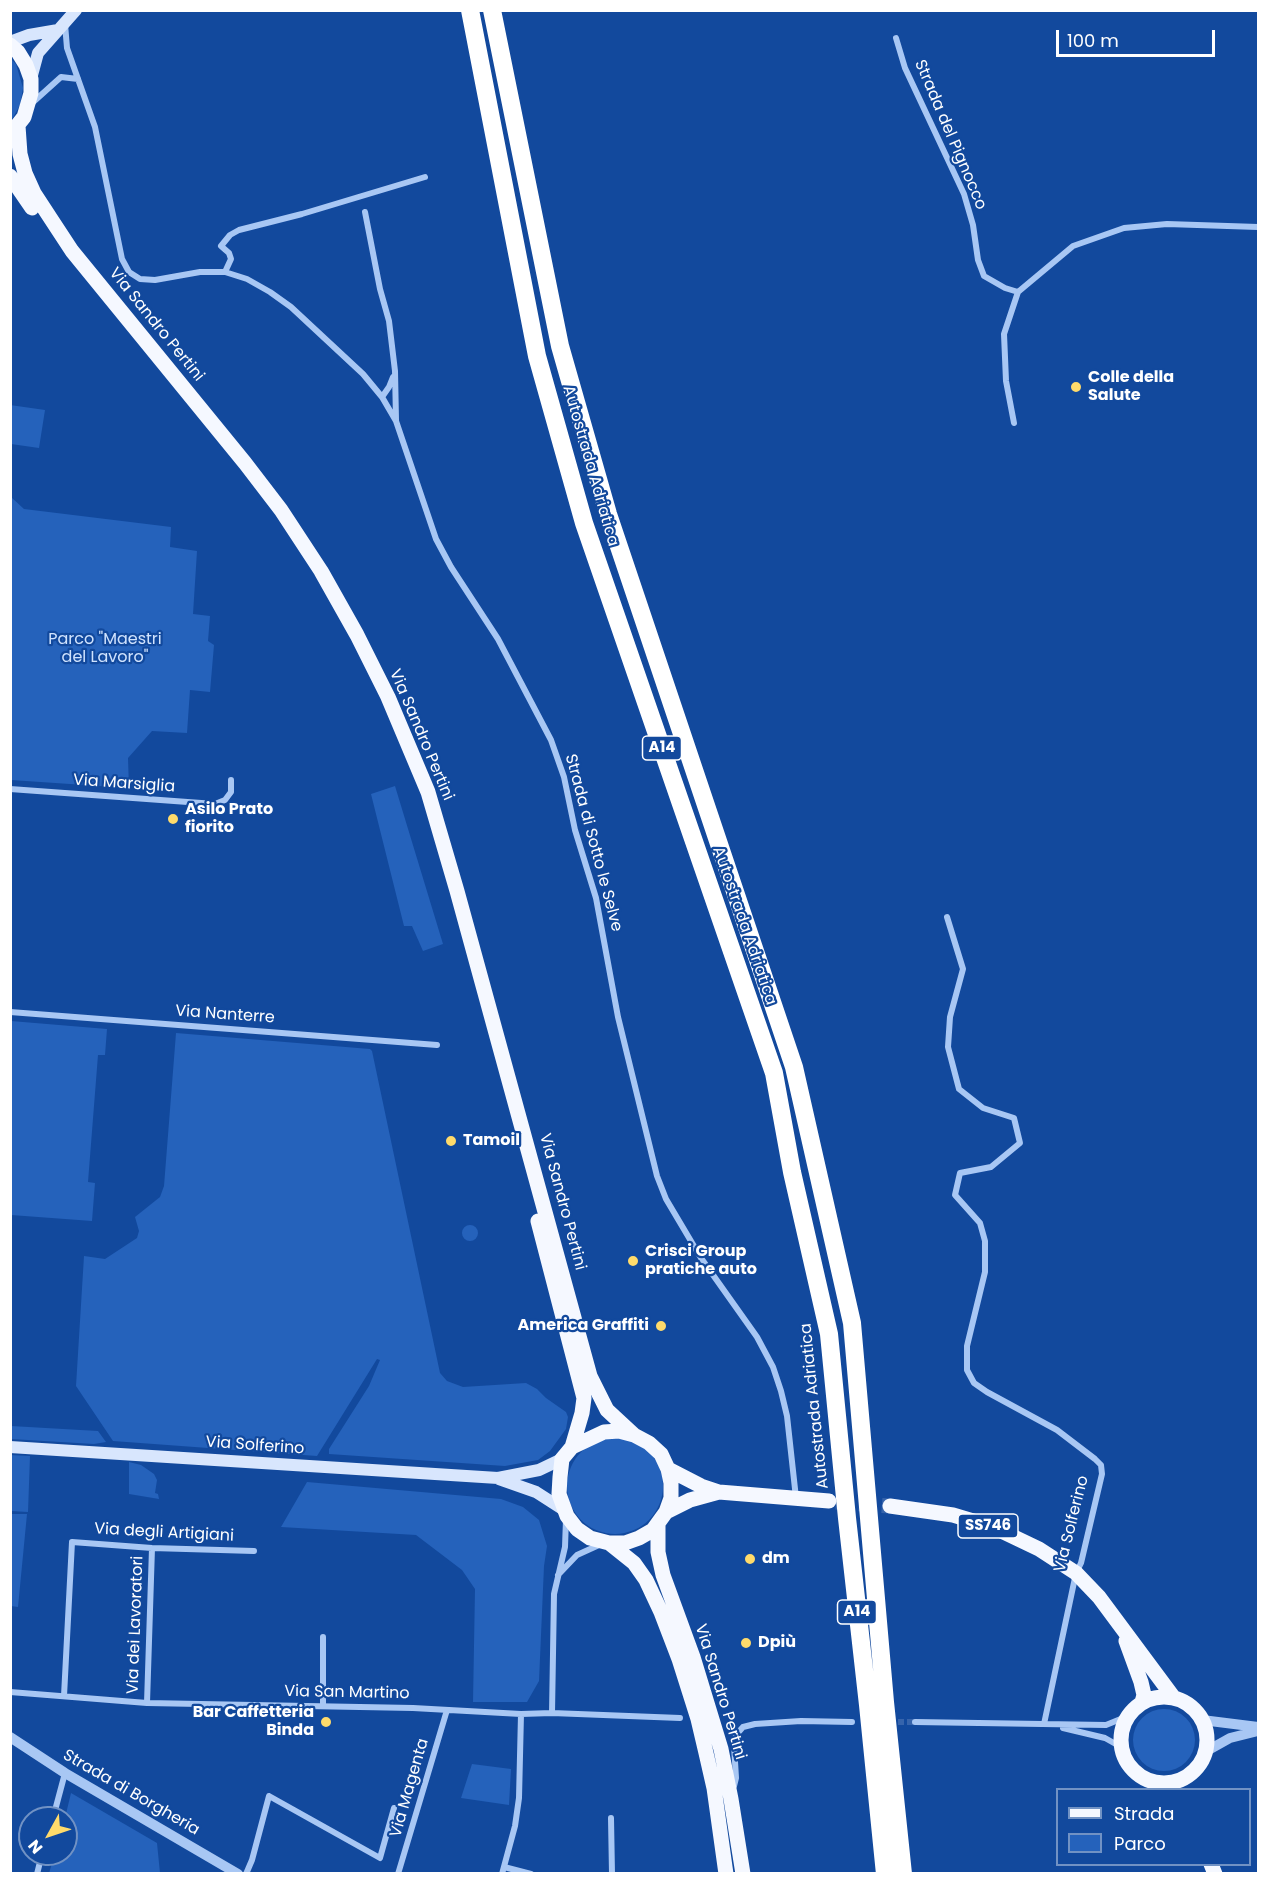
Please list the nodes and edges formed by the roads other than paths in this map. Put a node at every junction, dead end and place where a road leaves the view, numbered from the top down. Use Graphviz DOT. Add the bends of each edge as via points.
graph roads {
  1 [pos="76,10"];
  2 [pos="470,10"];
  3 [pos="492,10"];
  4 [pos="62,26"];
  5 [pos="896,38"];
  6 [pos="10,43"];
  7 [pos="31,79"];
  8 [pos="78,79"];
  9 [pos="29,107"];
  10 [pos="14,129"];
  11 [pos="10,176"];
  12 [pos="426,177"];
  13 [pos="364,212"];
  14 [pos="1258,227"];
  15 [pos="225,272"];
  16 [pos="1018,292"];
  17 [pos="395,371"];
  18 [pos="382,397"];
  19 [pos="396,421"];
  20 [pos="1014,423"];
  21 [pos="231,780"];
  22 [pos="10,789"];
  23 [pos="947,917"];
  24 [pos="10,1012"];
  25 [pos="437,1045"];
  26 [pos="634,1435"];
  27 [pos="10,1447"];
  28 [pos="572,1447"];
  29 [pos="562,1459"];
  30 [pos="668,1469"];
  31 [pos="498,1478"];
  32 [pos="719,1492"];
  33 [pos="796,1499"];
  34 [pos="829,1501"];
  35 [pos="890,1506"];
  36 [pos="565,1513"];
  37 [pos="662,1518"];
  38 [pos="607,1543"];
  39 [pos="152,1548"];
  40 [pos="254,1551"];
  41 [pos="1076,1573"];
  42 [pos="557,1576"];
  43 [pos="1119,1624"];
  44 [pos="324,1637"];
  45 [pos="12,1693"];
  46 [pos="64,1696"];
  47 [pos="1174,1698"];
  48 [pos="1142,1702"];
  49 [pos="147,1703"];
  50 [pos="322,1706"];
  51 [pos="447,1710"];
  52 [pos="552,1713"];
  53 [pos="521,1714"];
  54 [pos="1128,1716"];
  55 [pos="680,1718"];
  56 [pos="1202,1720"];
  57 [pos="1044,1721"];
  58 [pos="852,1722"];
  59 [pos="915,1722"];
  60 [pos="1053,1725"];
  61 [pos="1258,1729"];
  62 [pos="10,1737"];
  63 [pos="1121,1747"];
  64 [pos="1205,1752"];
  65 [pos="65,1773"];
  66 [pos="1192,1773"];
  67 [pos="1165,1786"];
  68 [pos="1195,1788"];
  69 [pos="731,1799"];
  70 [pos="55,1806"];
  71 [pos="394,1808"];
  72 [pos="611,1818"];
  73 [pos="503,1870"];
  74 [pos="238,1874"];
  75 [pos="246,1874"];
  76 [pos="398,1874"];
  77 [pos="531,1874"];
  78 [pos="612,1874"];
  79 [pos="726,1874"];
  80 [pos="743,1874"];
  81 [pos="885,1874"];
  82 [pos="903,1874"];
  1 -- 4 [label="main road"];
  2 -- 81 [label="highway, Autostrada Adriatica / A14" via="537,356 584,523 774,1073 829,1334"];
  3 -- 82 [label="highway, Autostrada Adriatica / A14" via="560,346 608,514 794,1067 852,1323"];
  4 -- 6 [label="main road"];
  4 -- 7 [label="main road" via="38,53"];
  4 -- 8 [label="street, Strada di Sotto le Selve"];
  5 -- 16 [label="street, Strada del Pignocco" via="905,68 964,194 984,276"];
  6 -- 7 [label="main road"];
  7 -- 9 [label="main road"];
  8 -- 9 [label="street" via="61,77"];
  8 -- 15 [label="street, Strada di Sotto le Selve" via="95,127 122,259 129,272 140,279 155,280"];
  9 -- 10 [label="main road"];
  10 -- 26 [label="main road, Via Sandro Pertini" via="34,193 72,251 281,510 321,571 388,697 428,792 590,1376 607,1410"];
  11 -- 28 [label="main road, Via Sandro Pertini" via="65,256 272,514 345,631 380,701 416,788 449,894 580,1379 584,1398"];
  12 -- 15 [label="street" via="239,230 221,246 231,259"];
  13 -- 17 [label="street" via="389,321"];
  14 -- 16 [label="street" via="1167,224 1124,228 1073,246"];
  15 -- 18 [label="street, Strada di Sotto le Selve" via="247,279 291,307"];
  16 -- 20 [label="street" via="1004,334 1006,381"];
  17 -- 18 [label="street"];
  17 -- 19 [label="street"];
  18 -- 19 [label="street, Strada di Sotto le Selve"];
  19 -- 33 [label="street, Strada di Sotto le Selve" via="436,539 498,639 551,740 596,898 618,1017 657,1176 666,1199 701,1257 757,1337 773,1367 787,1416"];
  21 -- 22 [label="street, Via Marsiglia" via="231,792 225,800 214,804"];
  23 -- 41 [label="street, Via Solferino" via="963,969 950,1017 948,1047 959,1089 983,1108 1014,1118 1020,1143 991,1167 960,1173 955,1195 980,1223 985,1241 985,1272 967,1346 967,1370 974,1383 1057,1430 1101,1466"];
  24 -- 25 [label="street, Via Nanterre"];
  26 -- 28 [label="main road, Via Sandro Pertini" via="604,1432"];
  26 -- 30 [label="main road, Via Sandro Pertini" via="661,1454"];
  27 -- 31 [label="main road, Via Solferino"];
  28 -- 29 [label="main road, Via Sandro Pertini"];
  29 -- 31 [label="main road, Via Solferino" via="539,1470"];
  29 -- 36 [label="main road" via="559,1494"];
  30 -- 32 [label="main road"];
  30 -- 37 [label="main road, Via Sandro Pertini" via="671,1491"];
  31 -- 36 [label="main road, Via Solferino" via="536,1492"];
  32 -- 33 [label="main road"];
  32 -- 37 [label="main road" via="690,1500"];
  33 -- 34 [label="main road"];
  35 -- 41 [label="main road, SS746" via="953,1515 993,1527 1039,1549"];
  36 -- 38 [label="main road, Via Sandro Pertini" via="577,1529"];
  36 -- 42 [label="street" via="565,1547"];
  37 -- 38 [label="main road" via="653,1530 639,1538"];
  37 -- 69 [label="main road, Via Sandro Pertini" via="658,1552 663,1575 713,1718"];
  38 -- 42 [label="street" via="577,1555"];
  38 -- 79 [label="main road, Via Sandro Pertini" via="634,1563 646,1580 679,1659 710,1770"];
  39 -- 40 [label="street, Via degli Artigiani"];
  39 -- 46 [label="street, Via degli Artigiani" via="72,1542"];
  39 -- 49 [label="street, Via dei Lavoratori"];
  41 -- 43 [label="main road, SS746"];
  41 -- 57 [label="street, Via Solferino"];
  42 -- 52 [label="street"];
  43 -- 47 [label="main road, SS746"];
  43 -- 48 [label="main road, SS746" via="1141,1682"];
  44 -- 50 [label="street"];
  45 -- 46 [label="street, Via San Martino"];
  46 -- 49 [label="street, Via San Martino"];
  47 -- 48 [label="main road" via="1163,1696"];
  47 -- 56 [label="main road, SS746" via="1190,1706"];
  48 -- 54 [label="main road"];
  49 -- 50 [label="street, Via San Martino"];
  50 -- 51 [label="street, Via San Martino"];
  51 -- 53 [label="street, Via San Martino"];
  51 -- 76 [label="street, Via Magenta"];
  52 -- 53 [label="street, Via San Martino"];
  52 -- 55 [label="street, Via San Martino"];
  53 -- 73 [label="street" via="519,1798"];
  54 -- 60 [label="street" via="1106,1725"];
  54 -- 63 [label="main road"];
  56 -- 61 [label="street"];
  56 -- 64 [label="main road" via="1207,1741"];
  57 -- 59 [label="street"];
  57 -- 60 [label="street"];
  58 -- 69 [label="street" via="801,1721 743,1728 734,1745 736,1778"];
  60 -- 63 [label="street" via="1105,1738"];
  61 -- 64 [label="street"];
  62 -- 65 [label="street, Strada di Borgheria"];
  63 -- 67 [label="main road" via="1136,1772"];
  64 -- 66 [label="main road"];
  65 -- 70 [label="street"];
  65 -- 74 [label="street, Strada di Borgheria"];
  66 -- 67 [label="main road"];
  66 -- 68 [label="main road"];
  69 -- 80 [label="main road, Via Sandro Pertini"];
  71 -- 75 [label="street" via="380,1858 269,1796"];
  72 -- 78 [label="street"];
  73 -- 77 [label="street"];
}
